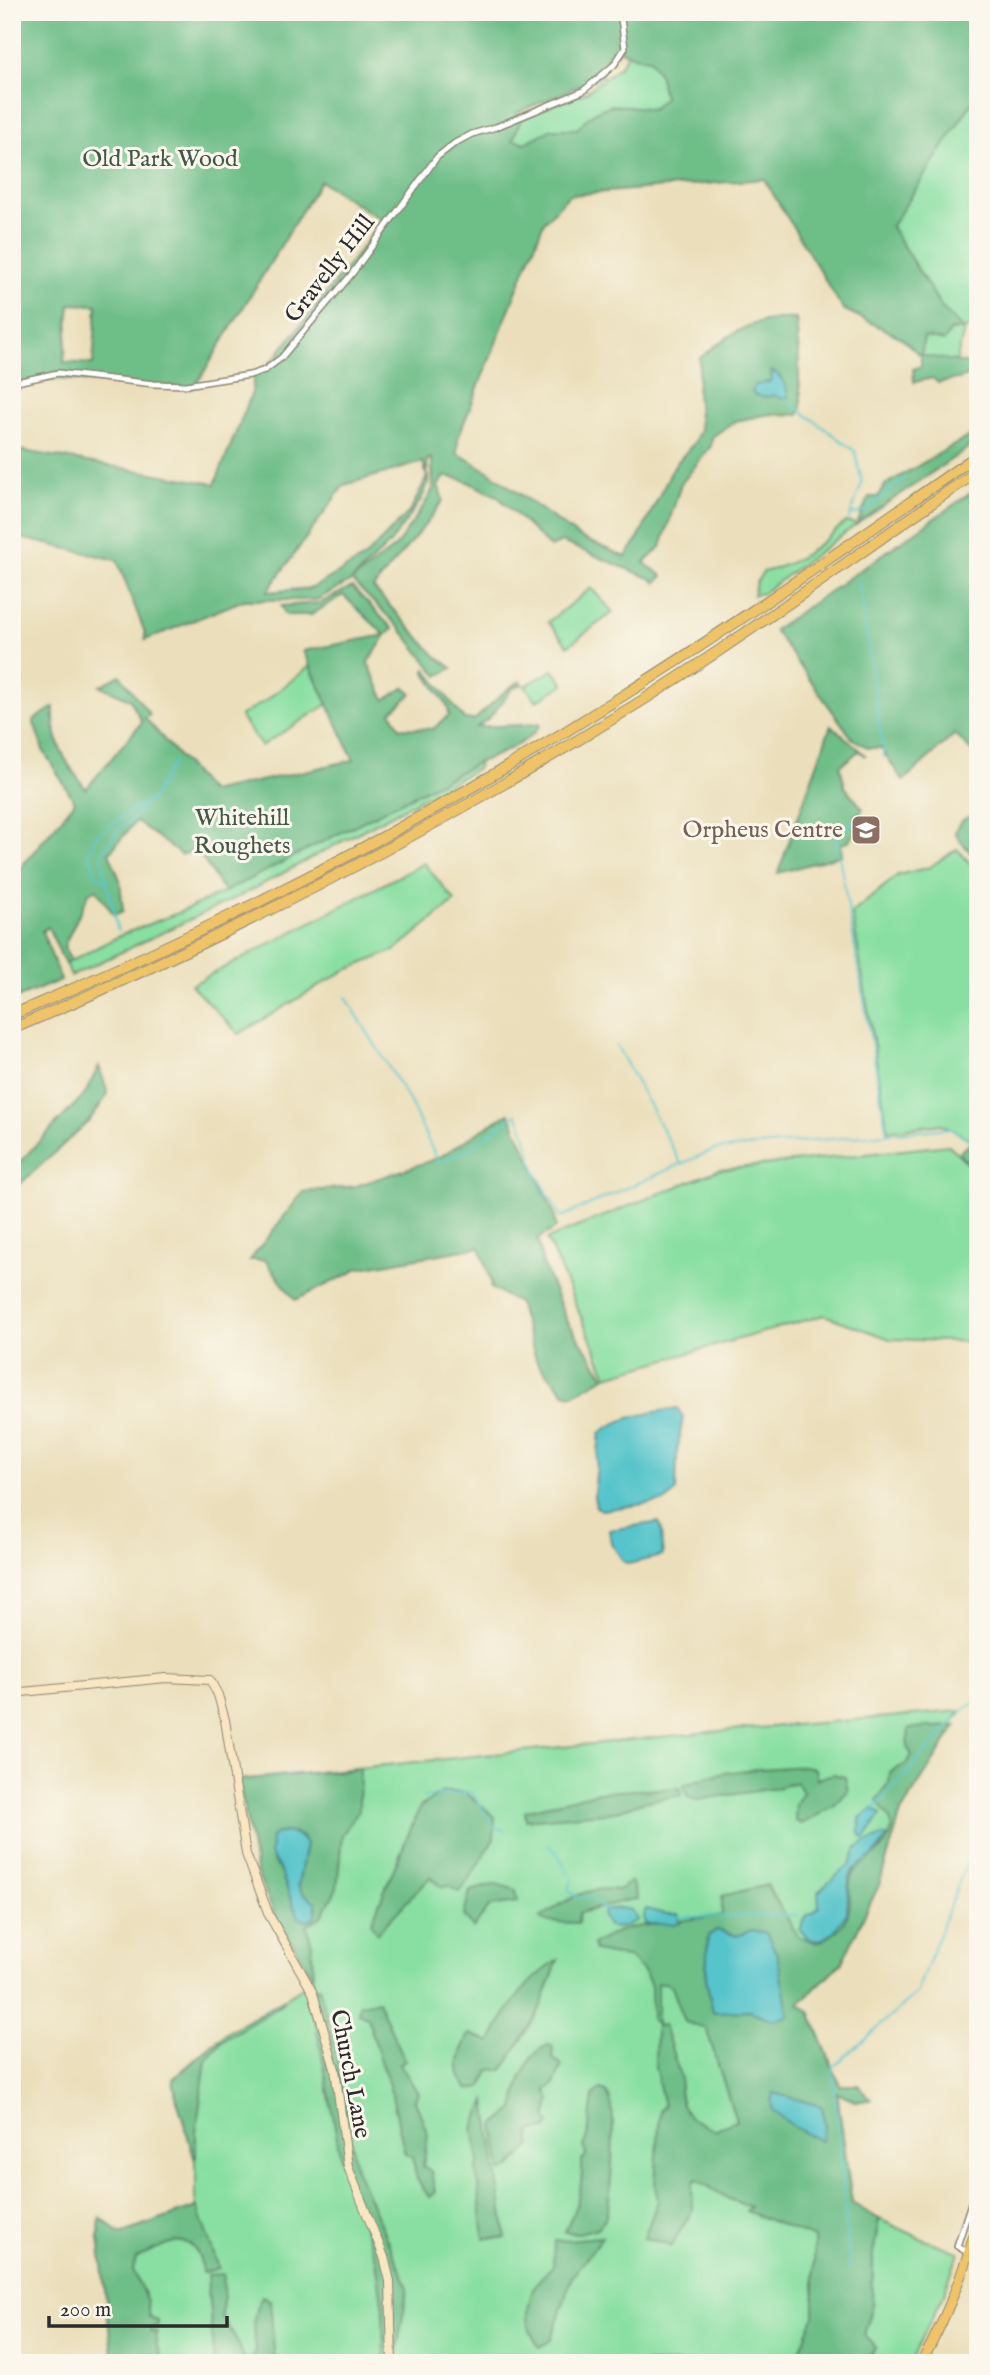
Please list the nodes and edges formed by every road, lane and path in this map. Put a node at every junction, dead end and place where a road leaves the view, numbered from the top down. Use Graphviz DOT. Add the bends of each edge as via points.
graph roads {
  1 [pos="620,12"];
  2 [pos="12,383"];
  3 [pos="978,455"];
  4 [pos="978,471"];
  5 [pos="12,1015"];
  6 [pos="12,1029"];
  7 [pos="12,1693"];
  8 [pos="978,2198"];
  9 [pos="978,2221"];
  10 [pos="969,2253"];
  11 [pos="392,2363"];
  12 [pos="921,2363"];
  1 -- 2 [label="street, Gravelly Hill" via="625,48 615,64 583,91 472,134 437,158 351,275 281,358 265,370 186,385 58,373"];
  3 -- 5 [label="highway" via="699,647 489,777 270,895"];
  4 -- 6 [label="highway" via="734,641 498,788 230,932"];
  7 -- 11 [label="street, Church Lane" via="166,1678 210,1680 225,1720 246,1854 269,1915 313,1993 335,2069 348,2167 390,2281"];
  8 -- 10 [label="street" via="973,2197 957,2246"];
  9 -- 10 [label="main road"];
  10 -- 12 [label="main road" via="938,2333"];
}
